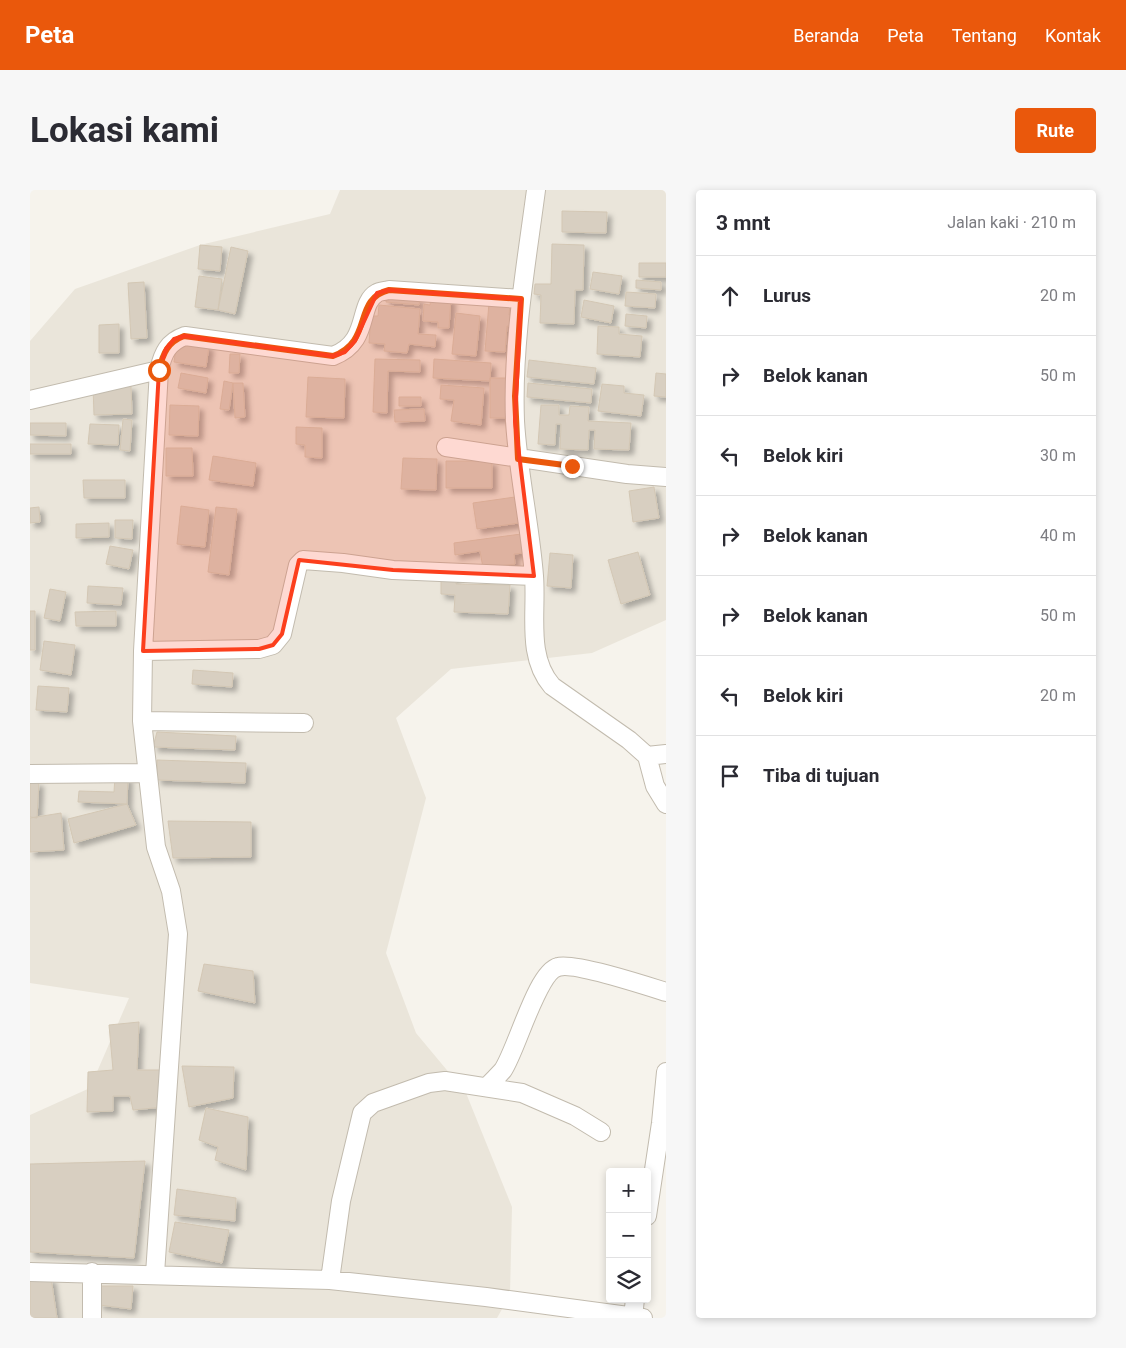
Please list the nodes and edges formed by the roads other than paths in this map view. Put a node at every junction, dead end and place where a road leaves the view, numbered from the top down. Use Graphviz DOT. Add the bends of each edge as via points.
graph roads {
  1 [pos="536,190"];
  2 [pos="521,299"];
  3 [pos="159,370"];
  4 [pos="30,400"];
  5 [pos="446,447"];
  6 [pos="518,459"];
  7 [pos="666,477"];
  8 [pos="534,576"];
  9 [pos="143,651"];
  10 [pos="142,721"];
  11 [pos="304,723"];
  12 [pos="666,754"];
  13 [pos="646,756"];
  14 [pos="146,773"];
  15 [pos="30,774"];
  16 [pos="666,804"];
  17 [pos="666,992"];
  18 [pos="666,1072"];
  19 [pos="487,1087"];
  20 [pos="601,1132"];
  21 [pos="647,1213"];
  22 [pos="30,1272"];
  23 [pos="92,1272"];
  24 [pos="155,1274"];
  25 [pos="330,1280"];
  26 [pos="637,1311"];
  27 [pos="559,1312"];
  28 [pos="92,1318"];
  1 -- 2 [label="street"];
  2 -- 3 [label="street" via="389,290 377,293 370,300 355,341 345,352 333,356 184,336 174,340 166,349"];
  2 -- 6 [label="street" via="515,396"];
  3 -- 4 [label="street"];
  3 -- 9 [label="street"];
  5 -- 6 [label="street"];
  6 -- 7 [label="street"];
  6 -- 8 [label="street"];
  8 -- 9 [label="street" via="393,570 303,560 298,565 282,634 273,645 259,649"];
  8 -- 13 [label="street" via="535,648 545,677 552,686 629,740"];
  9 -- 10 [label="street"];
  10 -- 11 [label="street"];
  10 -- 14 [label="street"];
  12 -- 13 [label="street"];
  13 -- 16 [label="street" via="655,786"];
  14 -- 15 [label="street"];
  14 -- 24 [label="street" via="156,847 171,891 178,934"];
  17 -- 19 [label="street" via="582,969 559,966 549,972 503,1069"];
  18 -- 21 [label="street"];
  19 -- 20 [label="street" via="522,1093 544,1101"];
  19 -- 25 [label="street" via="438,1081 366,1107 341,1201"];
  22 -- 23 [label="street"];
  23 -- 24 [label="street"];
  23 -- 28 [label="street"];
  24 -- 25 [label="street"];
  25 -- 27 [label="street"];
  26 -- 27 [label="street"];
}
